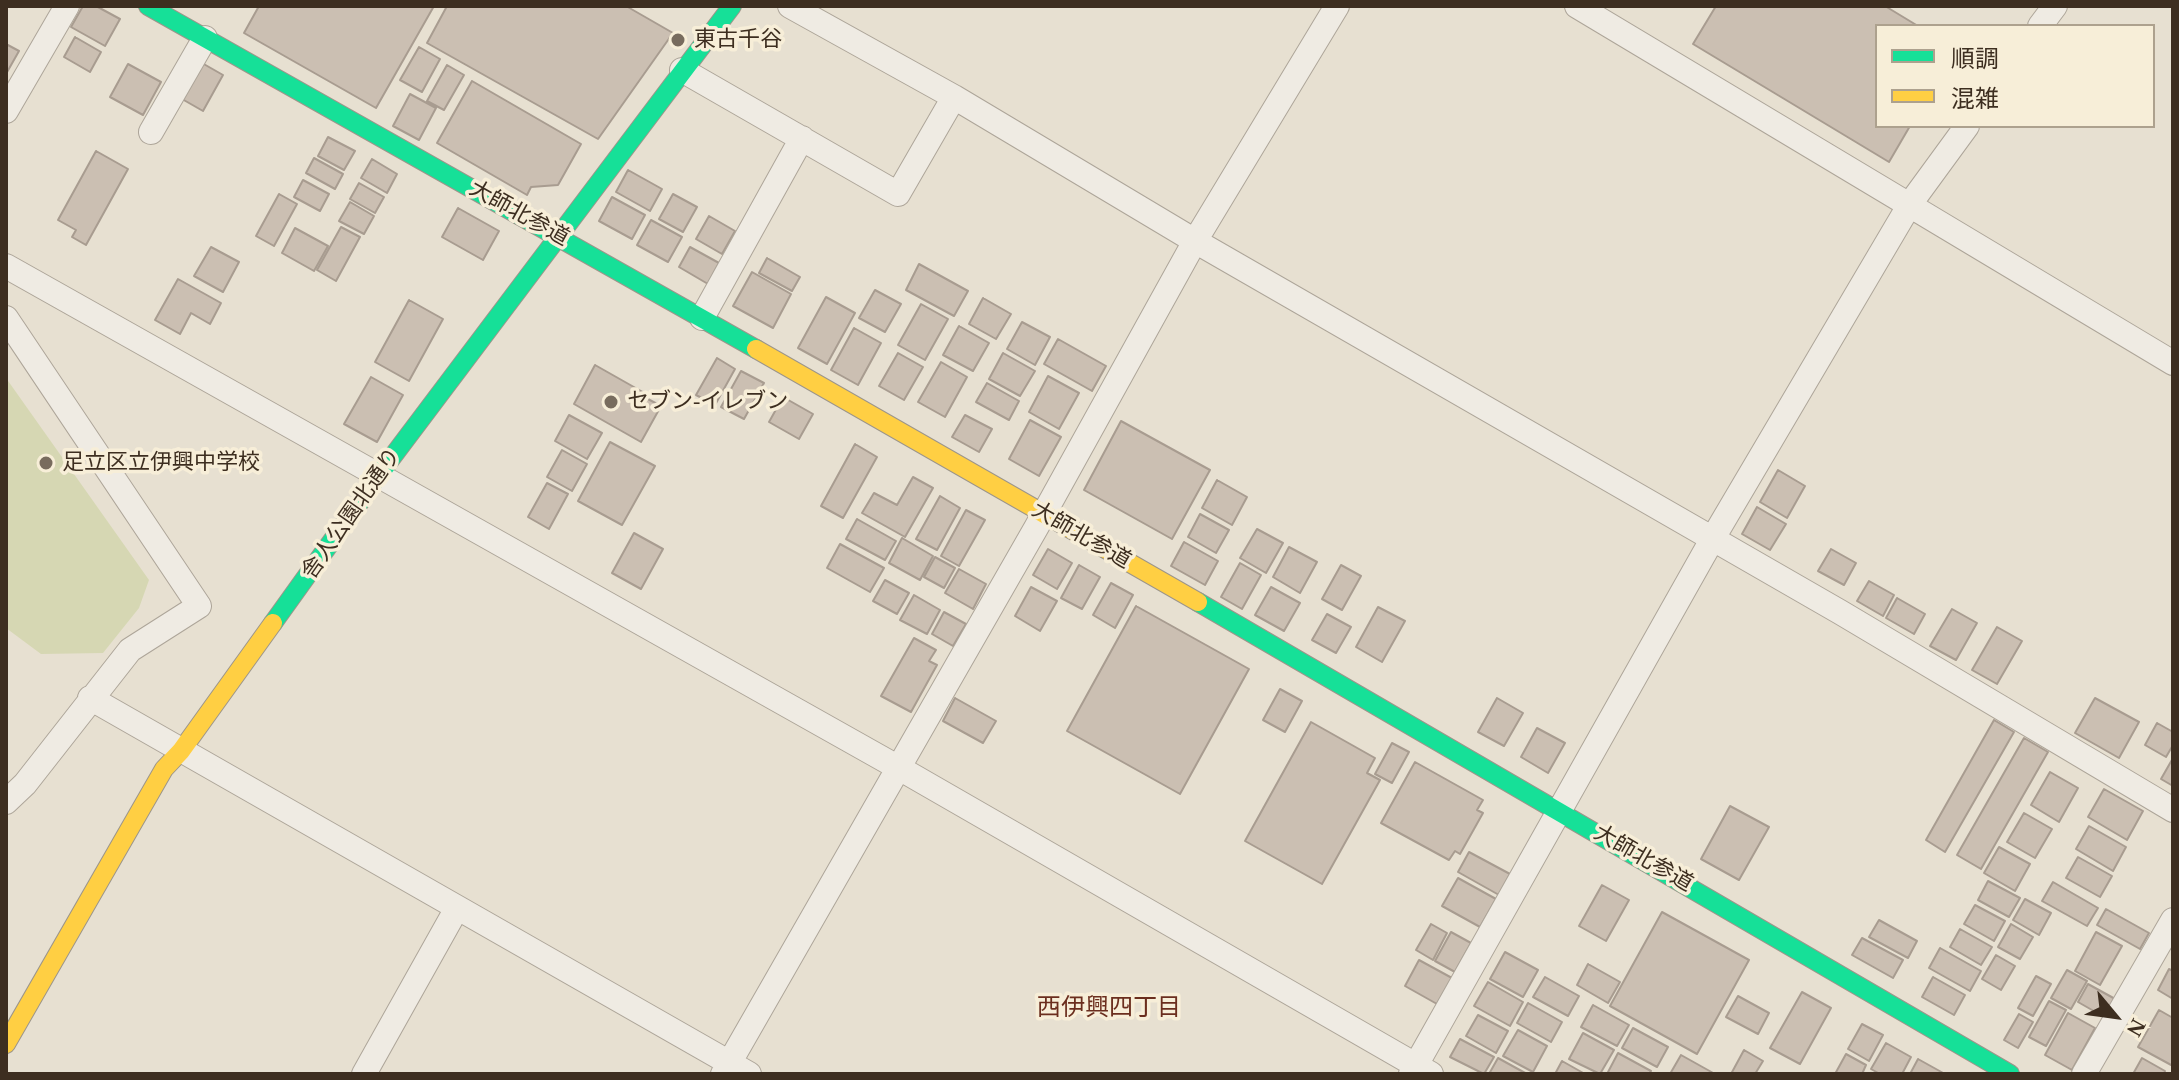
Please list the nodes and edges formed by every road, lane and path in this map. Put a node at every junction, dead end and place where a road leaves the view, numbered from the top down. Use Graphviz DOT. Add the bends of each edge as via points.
graph roads {
  1 [pos="67,6"];
  2 [pos="148,6"];
  3 [pos="732,6"];
  4 [pos="790,6"];
  5 [pos="1337,6"];
  6 [pos="1577,6"];
  7 [pos="2055,6"];
  8 [pos="2042,24"];
  9 [pos="205,38"];
  10 [pos="682,70"];
  11 [pos="954,97"];
  12 [pos="6,111"];
  13 [pos="1966,128"];
  14 [pos="151,132"];
  15 [pos="802,138"];
  16 [pos="1910,204"];
  17 [pos="558,236"];
  18 [pos="1195,241"];
  19 [pos="6,266"];
  20 [pos="6,318"];
  21 [pos="702,318"];
  22 [pos="2173,363"];
  23 [pos="379,477"];
  24 [pos="1043,514"];
  25 [pos="1713,538"];
  26 [pos="90,698"];
  27 [pos="181,751"];
  28 [pos="899,768"];
  29 [pos="6,802"];
  30 [pos="1558,809"];
  31 [pos="2173,810"];
  32 [pos="457,908"];
  33 [pos="2173,920"];
  34 [pos="6,1044"];
  35 [pos="733,1070"];
  36 [pos="1419,1071"];
  37 [pos="364,1074"];
  38 [pos="2010,1074"];
  39 [pos="2084,1074"];
  1 -- 12 [label="street"];
  2 -- 9 [label="street, 大師北参道"];
  3 -- 10 [label="street, 舎人公園北通り"];
  4 -- 11 [label="street"];
  5 -- 18 [label="street"];
  6 -- 16 [label="street"];
  7 -- 8 [label="street"];
  9 -- 14 [label="street"];
  9 -- 17 [label="street, 大師北参道"];
  10 -- 15 [label="street"];
  10 -- 17 [label="street, 舎人公園北通り"];
  11 -- 15 [label="street" via="898,194"];
  11 -- 18 [label="street"];
  13 -- 16 [label="street"];
  15 -- 21 [label="street"];
  16 -- 22 [label="street"];
  16 -- 25 [label="street"];
  17 -- 21 [label="street, 大師北参道"];
  17 -- 23 [label="street, 舎人公園北通り"];
  18 -- 24 [label="street"];
  18 -- 25 [label="street"];
  19 -- 23 [label="street"];
  20 -- 26 [label="street" via="199,606 130,650"];
  21 -- 24 [label="street, 大師北参道"];
  23 -- 27 [label="street, 舎人公園北通り"];
  23 -- 28 [label="street"];
  24 -- 28 [label="street"];
  24 -- 30 [label="street, 大師北参道"];
  25 -- 30 [label="street"];
  25 -- 31 [label="street"];
  26 -- 27 [label="street"];
  26 -- 29 [label="street"];
  27 -- 32 [label="street"];
  27 -- 34 [label="street, 舎人公園北通り" via="164,769"];
  28 -- 35 [label="street"];
  28 -- 36 [label="street"];
  30 -- 36 [label="street"];
  30 -- 38 [label="street, 大師北参道"];
  32 -- 35 [label="street"];
  32 -- 37 [label="street"];
  33 -- 39 [label="street"];
}
